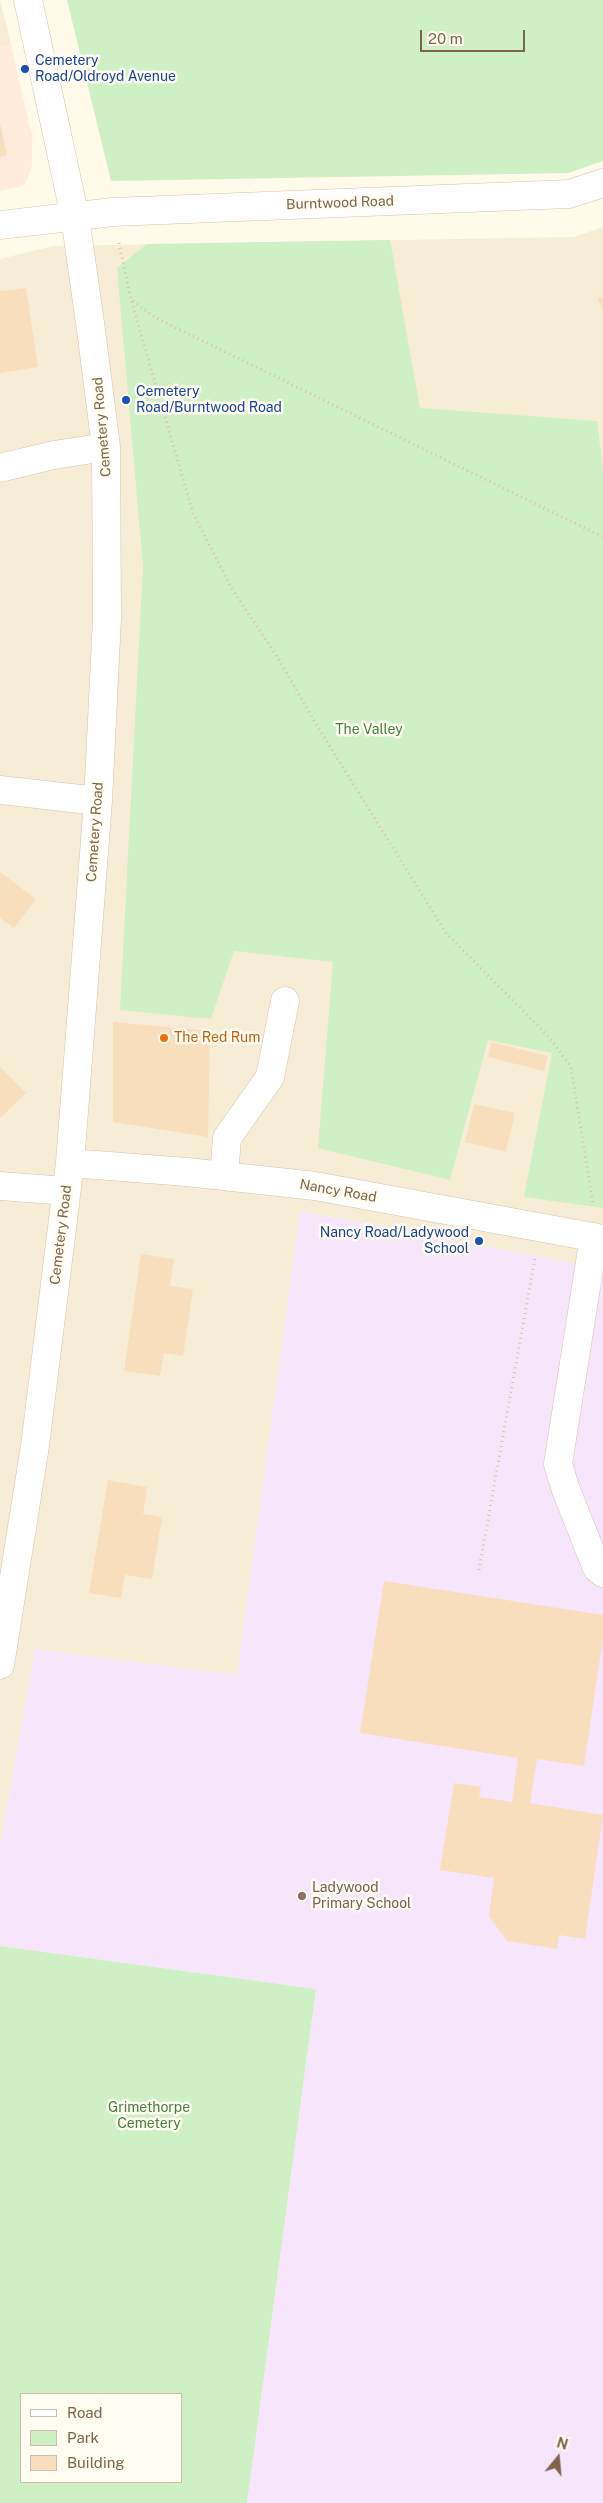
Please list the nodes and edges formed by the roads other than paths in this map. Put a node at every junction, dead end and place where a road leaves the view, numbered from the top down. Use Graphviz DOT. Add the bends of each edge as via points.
graph roads {
  1 [pos="28,0"];
  2 [pos="603,183"];
  3 [pos="75,217"];
  4 [pos="0,225"];
  5 [pos="106,448"];
  6 [pos="0,468"];
  7 [pos="0,790"];
  8 [pos="98,801"];
  9 [pos="285,1001"];
  10 [pos="70,1163"];
  11 [pos="224,1176"];
  12 [pos="0,1186"];
  13 [pos="66,1191"];
  14 [pos="599,1238"];
  15 [pos="603,1573"];
  16 [pos="0,1665"];
  1 -- 3 [label="street, Cemetery Road"];
  2 -- 3 [label="street, Burntwood Road" via="569,194 113,212"];
  3 -- 4 [label="street, Burntwood Road"];
  3 -- 5 [label="street, Cemetery Road"];
  5 -- 6 [label="street" via="54,455"];
  5 -- 8 [label="street, Cemetery Road" via="107,618"];
  7 -- 8 [label="street"];
  8 -- 10 [label="street, Cemetery Road"];
  9 -- 11 [label="street" via="270,1077 228,1138"];
  10 -- 11 [label="street, Nancy Road"];
  10 -- 13 [label="street, Cemetery Road"];
  11 -- 14 [label="street, Nancy Road" via="315,1186"];
  12 -- 13 [label="street"];
  13 -- 16 [label="street, Cemetery Road" via="35,1446"];
  14 -- 15 [label="street" via="558,1464 597,1568"];
}
